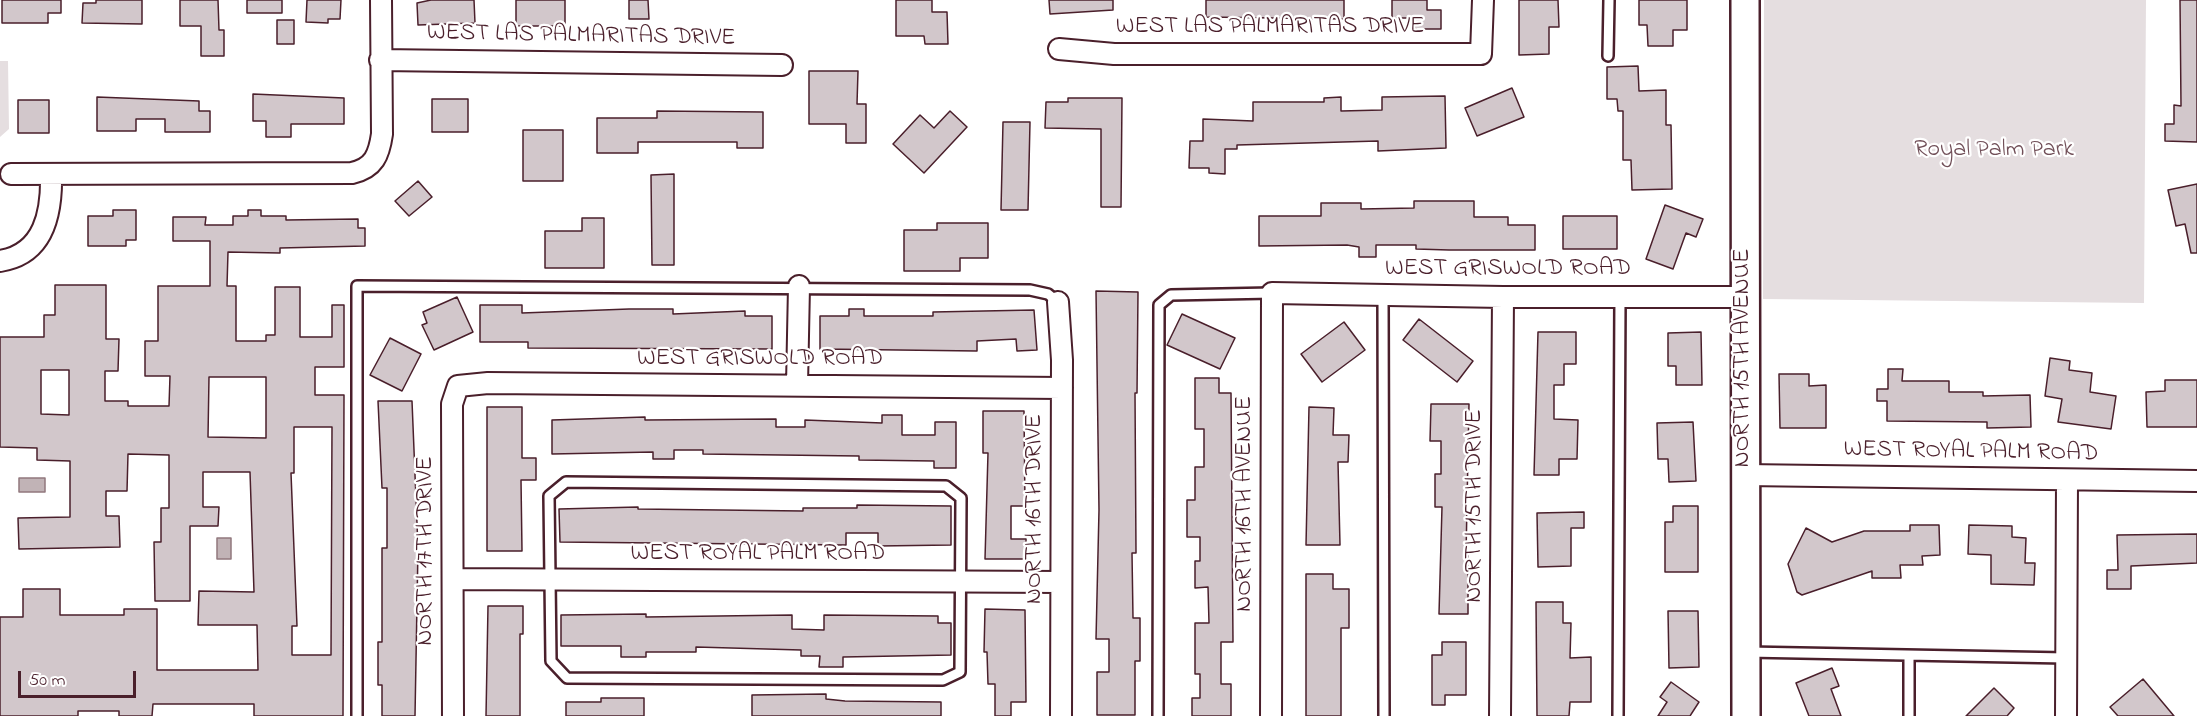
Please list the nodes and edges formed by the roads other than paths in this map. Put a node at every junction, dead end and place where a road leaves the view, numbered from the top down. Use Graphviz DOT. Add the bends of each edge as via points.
graph roads {
  1 [pos="381,0"];
  2 [pos="1483,0"];
  3 [pos="1609,0"];
  4 [pos="1745,0"];
  5 [pos="1059,49"];
  6 [pos="1608,56"];
  7 [pos="380,60"];
  8 [pos="782,64"];
  9 [pos="11,174"];
  10 [pos="51,174"];
  11 [pos="0,261"];
  12 [pos="799,286"];
  13 [pos="1272,293"];
  14 [pos="1383,296"];
  15 [pos="1620,296"];
  16 [pos="1503,297"];
  17 [pos="1743,297"];
  18 [pos="1058,302"];
  19 [pos="798,386"];
  20 [pos="458,387"];
  21 [pos="1062,388"];
  22 [pos="1745,475"];
  23 [pos="2067,480"];
  24 [pos="2197,481"];
  25 [pos="454,579"];
  26 [pos="552,580"];
  27 [pos="963,582"];
  28 [pos="1061,582"];
  29 [pos="1746,652"];
  30 [pos="1909,656"];
  31 [pos="2066,658"];
  32 [pos="357,716"];
  33 [pos="453,716"];
  34 [pos="1061,716"];
  35 [pos="1158,716"];
  36 [pos="1271,716"];
  37 [pos="1384,716"];
  38 [pos="1500,716"];
  39 [pos="1618,716"];
  40 [pos="1746,716"];
  41 [pos="1909,716"];
  42 [pos="2066,716"];
  1 -- 7 [label="street"];
  2 -- 5 [label="street, WEST LAS PALMARITAS DRIVE" via="1481,54 1114,54"];
  3 -- 6 [label="lane"];
  4 -- 17 [label="street, NORTH 15TH AVENUE"];
  7 -- 8 [label="street, WEST LAS PALMARITAS DRIVE"];
  7 -- 10 [label="street" via="380,150 374,163 363,171"];
  9 -- 10 [label="street"];
  10 -- 11 [label="street" via="44,230 25,251"];
  12 -- 18 [label="lane" via="1030,290 1048,294"];
  12 -- 19 [label="street"];
  12 -- 32 [label="lane" via="357,286"];
  13 -- 14 [label="street, WEST GRISWOLD ROAD"];
  13 -- 35 [label="lane" via="1171,295 1160,305"];
  13 -- 36 [label="street, NORTH 16TH AVENUE"];
  14 -- 16 [label="street, WEST GRISWOLD ROAD"];
  14 -- 37 [label="lane"];
  15 -- 16 [label="street, WEST GRISWOLD ROAD"];
  15 -- 17 [label="street, WEST GRISWOLD ROAD"];
  15 -- 39 [label="lane"];
  16 -- 38 [label="street, NORTH 15TH DRIVE"];
  17 -- 22 [label="street, NORTH 15TH AVENUE"];
  18 -- 21 [label="street, NORTH 16TH DRIVE"];
  19 -- 20 [label="street, WEST GRISWOLD ROAD" via="488,383"];
  19 -- 21 [label="street, WEST GRISWOLD ROAD"];
  20 -- 25 [label="street, NORTH 17TH DRIVE" via="452,404"];
  21 -- 28 [label="street, NORTH 16TH DRIVE"];
  22 -- 23 [label="street, WEST ROYAL PALM ROAD"];
  22 -- 29 [label="street, NORTH 15TH AVENUE"];
  23 -- 24 [label="street, WEST ROYAL PALM ROAD"];
  23 -- 31 [label="street"];
  25 -- 26 [label="street, WEST ROYAL PALM ROAD"];
  25 -- 33 [label="street, NORTH 17TH DRIVE"];
  26 -- 27 [label="street, WEST ROYAL PALM ROAD"];
  26 -- 27 [label="lane" via="551,661 567,678 943,680 960,672"];
  26 -- 27 [label="lane" via="549,496 566,482 578,482 946,486 961,498"];
  27 -- 28 [label="street, WEST ROYAL PALM ROAD"];
  28 -- 34 [label="street, NORTH 16TH DRIVE"];
  29 -- 30 [label="lane"];
  29 -- 40 [label="street, NORTH 15TH AVENUE"];
  30 -- 31 [label="lane"];
  30 -- 41 [label="lane"];
  31 -- 42 [label="street"];
}
